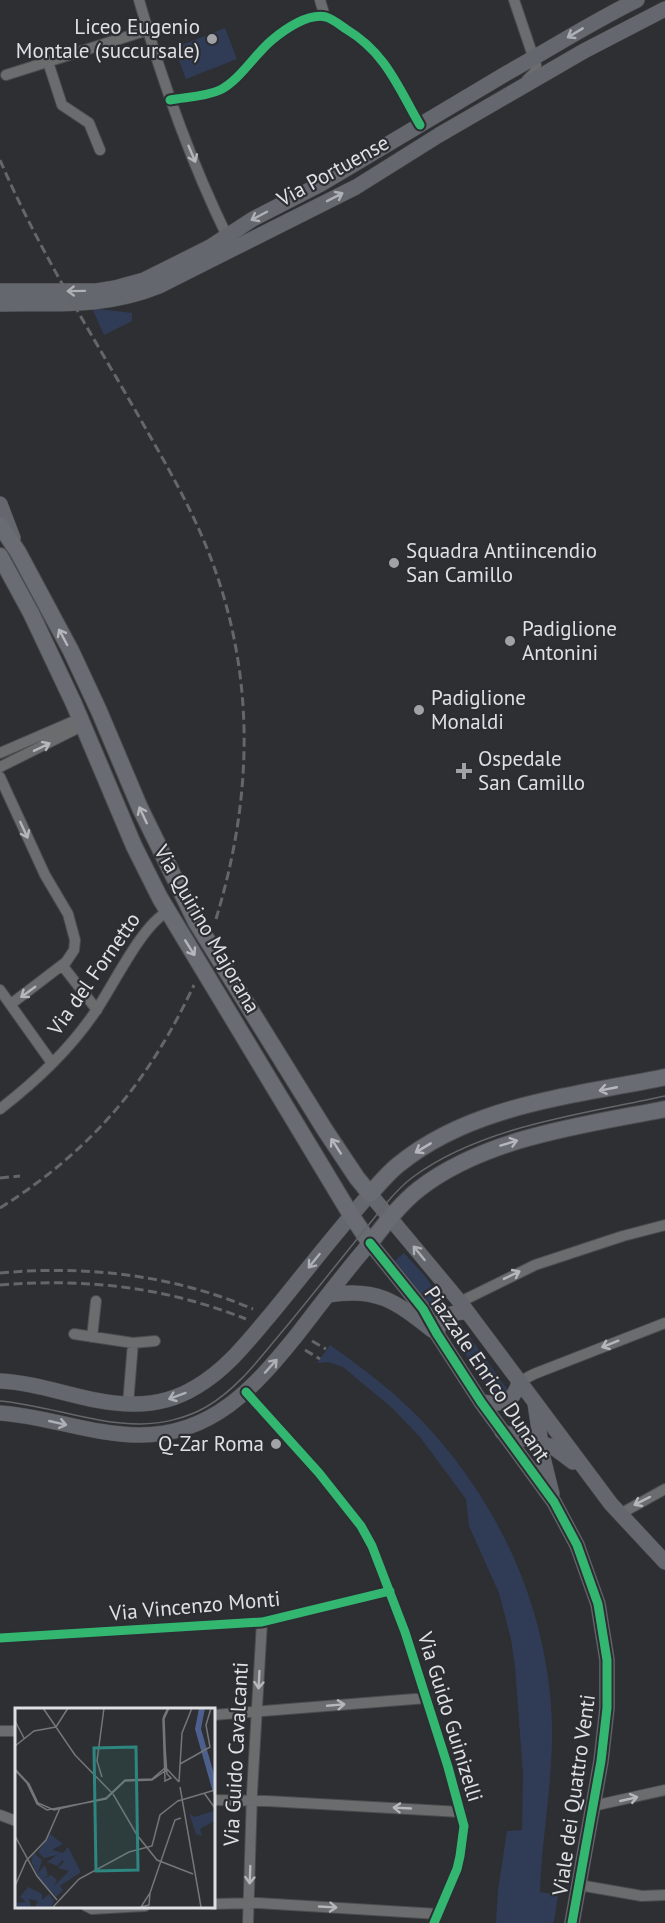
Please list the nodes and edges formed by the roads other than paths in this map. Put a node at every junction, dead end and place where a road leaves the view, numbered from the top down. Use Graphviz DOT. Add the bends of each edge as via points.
graph roads {
  1 [pos="139,0"];
  2 [pos="320,0"];
  3 [pos="519,2"];
  4 [pos="629,2"];
  5 [pos="665,9"];
  6 [pos="325,17"];
  7 [pos="148,30"];
  8 [pos="534,58"];
  9 [pos="48,62"];
  10 [pos="6,75"];
  11 [pos="510,95"];
  12 [pos="170,100"];
  13 [pos="420,125"];
  14 [pos="100,150"];
  15 [pos="227,236"];
  16 [pos="0,291"];
  17 [pos="0,304"];
  18 [pos="0,504"];
  19 [pos="0,525"];
  20 [pos="18,552"];
  21 [pos="1,558"];
  22 [pos="99,711"];
  23 [pos="82,722"];
  24 [pos="0,753"];
  25 [pos="0,767"];
  26 [pos="0,777"];
  27 [pos="132,840"];
  28 [pos="159,848"];
  29 [pos="167,912"];
  30 [pos="196,922"];
  31 [pos="62,965"];
  32 [pos="0,990"];
  33 [pos="11,1004"];
  34 [pos="97,1010"];
  35 [pos="52,1063"];
  36 [pos="665,1077"];
  37 [pos="0,1109"];
  38 [pos="665,1109"];
  39 [pos="370,1194"];
  40 [pos="351,1215"];
  41 [pos="391,1218"];
  42 [pos="665,1226"];
  43 [pos="370,1243"];
  44 [pos="328,1295"];
  45 [pos="96,1300"];
  46 [pos="464,1307"];
  47 [pos="665,1323"];
  48 [pos="74,1334"];
  49 [pos="437,1334"];
  50 [pos="92,1336"];
  51 [pos="155,1341"];
  52 [pos="133,1343"];
  53 [pos="0,1381"];
  54 [pos="519,1382"];
  55 [pos="246,1392"];
  56 [pos="482,1402"];
  57 [pos="535,1402"];
  58 [pos="128,1404"];
  59 [pos="0,1413"];
  60 [pos="502,1432"];
  61 [pos="540,1444"];
  62 [pos="568,1459"];
  63 [pos="546,1473"];
  64 [pos="586,1473"];
  65 [pos="665,1489"];
  66 [pos="554,1502"];
  67 [pos="620,1514"];
  68 [pos="665,1562"];
  69 [pos="390,1591"];
  70 [pos="262,1622"];
  71 [pos="0,1638"];
  72 [pos="427,1698"];
  73 [pos="257,1712"];
  74 [pos="214,1715"];
  75 [pos="665,1790"];
  76 [pos="214,1800"];
  77 [pos="252,1800"];
  78 [pos="593,1806"];
  79 [pos="461,1812"];
  80 [pos="0,1815"];
  81 [pos="15,1821"];
  82 [pos="579,1885"];
  83 [pos="665,1895"];
  84 [pos="249,1902"];
  85 [pos="214,1904"];
  86 [pos="90,1908"];
  87 [pos="110,1908"];
  88 [pos="436,1918"];
  89 [pos="248,1923"];
  90 [pos="572,1923"];
  1 -- 7 [label="street"];
  2 -- 6 [label="street"];
  3 -- 8 [label="street"];
  4 -- 8 [label="main road, Via Portuense, one-way"];
  5 -- 11 [label="main road, Via Portuense"];
  6 -- 12 [label="street" via="298,22 283,31 219,91"];
  6 -- 13 [label="street" via="350,31 384,62"];
  7 -- 9 [label="street"];
  7 -- 12 [label="street"];
  8 -- 11 [label="street" via="535,72"];
  8 -- 13 [label="main road, Via Portuense"];
  9 -- 10 [label="street"];
  9 -- 14 [label="street" via="62,105 89,123"];
  17 -- 11 [label="main road, Via Portuense, one-way" via="102,302 149,290 341,194"];
  12 -- 15 [label="street, one-way"];
  13 -- 15 [label="main road, Via Portuense, one-way"];
  15 -- 16 [label="main road, Via Portuense, one-way" via="144,280 115,288"];
  18 -- 20 [label="main road, Via Quirino Majorana"];
  19 -- 20 [label="main road, Via Quirino Majorana"];
  22 -- 20 [label="main road, Via Quirino Majorana, one-way"];
  21 -- 23 [label="main road, Via Quirino Majorana"];
  22 -- 23 [label="main road"];
  28 -- 22 [label="main road, Via Quirino Majorana, one-way"];
  23 -- 24 [label="street"];
  25 -- 23 [label="street, one-way"];
  23 -- 27 [label="main road, Via Quirino Majorana"];
  26 -- 31 [label="street, one-way" via="74,930 74,950"];
  27 -- 28 [label="main road" via="149,852"];
  27 -- 29 [label="main road, Via Quirino Majorana"];
  28 -- 30 [label="main road, Via Quirino Majorana"];
  29 -- 30 [label="main road" via="181,912"];
  29 -- 34 [label="street, Via del Fornetto" via="146,931"];
  29 -- 40 [label="main road, Via Quirino Majorana, one-way"];
  39 -- 30 [label="main road, Via Quirino Majorana, one-way"];
  31 -- 33 [label="street, one-way"];
  31 -- 34 [label="street"];
  32 -- 33 [label="street"];
  33 -- 35 [label="street"];
  34 -- 35 [label="street, Via del Fornetto"];
  35 -- 37 [label="street, Via del Fornetto"];
  36 -- 39 [label="main road, one-way" via="518,1108 478,1121 410,1156"];
  41 -- 38 [label="main road, one-way" via="429,1182 493,1149"];
  39 -- 40 [label="main road"];
  39 -- 41 [label="main road, Piazzale Enrico Dunant"];
  40 -- 43 [label="main road, Piazzale Enrico Dunant"];
  40 -- 58 [label="main road, one-way" via="221,1369 195,1388 173,1397"];
  41 -- 43 [label="main road"];
  46 -- 41 [label="main road, Piazzale Enrico Dunant, one-way"];
  46 -- 42 [label="street, one-way" via="534,1265"];
  43 -- 44 [label="main road"];
  43 -- 49 [label="main road, Piazzale Enrico Dunant" via="423,1309"];
  44 -- 49 [label="main road" via="359,1292 386,1299"];
  55 -- 44 [label="main road, one-way"];
  45 -- 50 [label="street"];
  46 -- 49 [label="main road" via="447,1315"];
  46 -- 54 [label="main road, Piazzale Enrico Dunant"];
  47 -- 54 [label="street, one-way"];
  48 -- 50 [label="street"];
  49 -- 56 [label="main road, Piazzale Enrico Dunant"];
  50 -- 52 [label="street"];
  51 -- 52 [label="street"];
  52 -- 58 [label="street"];
  53 -- 58 [label="main road"];
  54 -- 56 [label="main road" via="508,1401"];
  54 -- 57 [label="main road, Piazzale Enrico Dunant"];
  59 -- 55 [label="main road, one-way" via="104,1433 148,1435 180,1430 203,1421 228,1408"];
  55 -- 69 [label="street, Via Guido Guinizelli" via="358,1521"];
  56 -- 60 [label="main road, Piazzale Enrico Dunant"];
  57 -- 61 [label="main road, Piazzale Enrico Dunant"];
  57 -- 64 [label="main road, Piazzale Enrico Dunant"];
  60 -- 61 [label="main road, Piazzale Enrico Dunant"];
  60 -- 66 [label="main road, Piazzale Enrico Dunant"];
  61 -- 62 [label="main road, Piazzale Enrico Dunant"];
  61 -- 63 [label="main road, Piazzale Enrico Dunant"];
  62 -- 63 [label="main road" via="553,1461"];
  62 -- 64 [label="main road, Piazzale Enrico Dunant"];
  63 -- 66 [label="main road, Piazzale Enrico Dunant"];
  64 -- 67 [label="main road"];
  65 -- 67 [label="street, one-way"];
  66 -- 78 [label="main road, Viale dei Quattro Venti" via="586,1568 605,1640 607,1708"];
  67 -- 68 [label="main road"];
  69 -- 70 [label="street, Via Vincenzo Monti"];
  69 -- 72 [label="street, Via Guido Guinizelli"];
  70 -- 71 [label="street, Via Vincenzo Monti"];
  70 -- 73 [label="street, Via Guido Cavalcanti, one-way"];
  73 -- 72 [label="street, one-way"];
  72 -- 79 [label="street, Via Guido Guinizelli"];
  73 -- 74 [label="street"];
  73 -- 77 [label="street, Via Guido Cavalcanti"];
  78 -- 75 [label="street, one-way"];
  76 -- 77 [label="street"];
  79 -- 77 [label="street, one-way"];
  77 -- 84 [label="street, Via Guido Cavalcanti, one-way"];
  78 -- 82 [label="main road, Viale dei Quattro Venti"];
  79 -- 88 [label="street, Via Guido Guinizelli" via="464,1831 460,1856"];
  80 -- 81 [label="street"];
  82 -- 83 [label="street" via="642,1896"];
  82 -- 90 [label="main road, Viale dei Quattro Venti"];
  84 -- 85 [label="street"];
  84 -- 88 [label="street, one-way"];
  84 -- 89 [label="street, Via Guido Cavalcanti"];
  86 -- 87 [label="street"];
}
